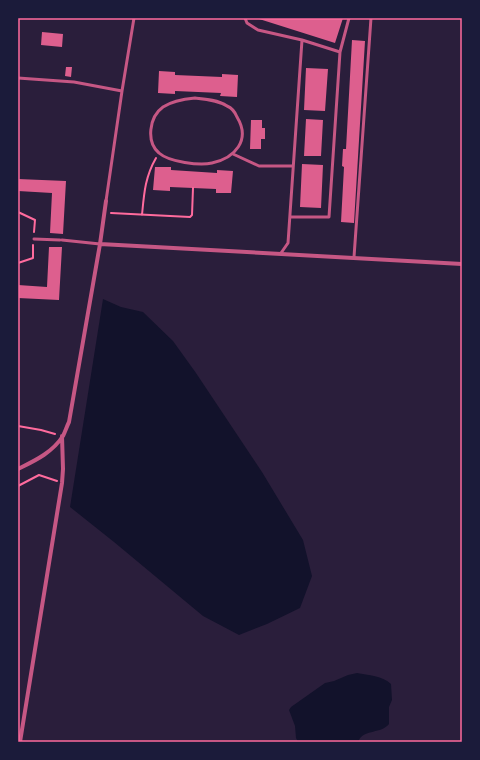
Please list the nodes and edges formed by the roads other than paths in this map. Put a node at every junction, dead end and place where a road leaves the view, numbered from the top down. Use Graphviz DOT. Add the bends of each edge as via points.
graph roads {
  1 [pos="134,18"];
  2 [pos="245,18"];
  3 [pos="349,18"];
  4 [pos="371,18"];
  5 [pos="302,40"];
  6 [pos="340,52"];
  7 [pos="18,78"];
  8 [pos="122,91"];
  9 [pos="233,154"];
  10 [pos="293,166"];
  11 [pos="106,201"];
  12 [pos="290,217"];
  13 [pos="34,239"];
  14 [pos="100,244"];
  15 [pos="282,253"];
  16 [pos="354,257"];
  17 [pos="462,264"];
  18 [pos="62,436"];
  19 [pos="18,470"];
  20 [pos="20,742"];
  1 -- 8 [label="lane"];
  2 -- 5 [label="lane" via="258,30"];
  3 -- 6 [label="lane"];
  4 -- 16 [label="lane"];
  5 -- 6 [label="lane"];
  5 -- 10 [label="lane"];
  6 -- 12 [label="lane" via="329,218"];
  7 -- 8 [label="lane" via="74,82"];
  8 -- 11 [label="lane"];
  9 -- 9 [label="lane" via="222,161 197,165 167,158 152,144 150,135 157,112 172,103 195,98 227,105 240,122 242,132 241,143"];
  9 -- 10 [label="lane" via="258,166"];
  10 -- 12 [label="lane"];
  11 -- 14 [label="street"];
  12 -- 15 [label="lane" via="288,243"];
  13 -- 14 [label="lane"];
  14 -- 15 [label="street"];
  14 -- 18 [label="street" via="69,422"];
  15 -- 16 [label="street"];
  16 -- 17 [label="street"];
  18 -- 19 [label="street" via="51,450"];
  18 -- 20 [label="street" via="62,482"];
}
